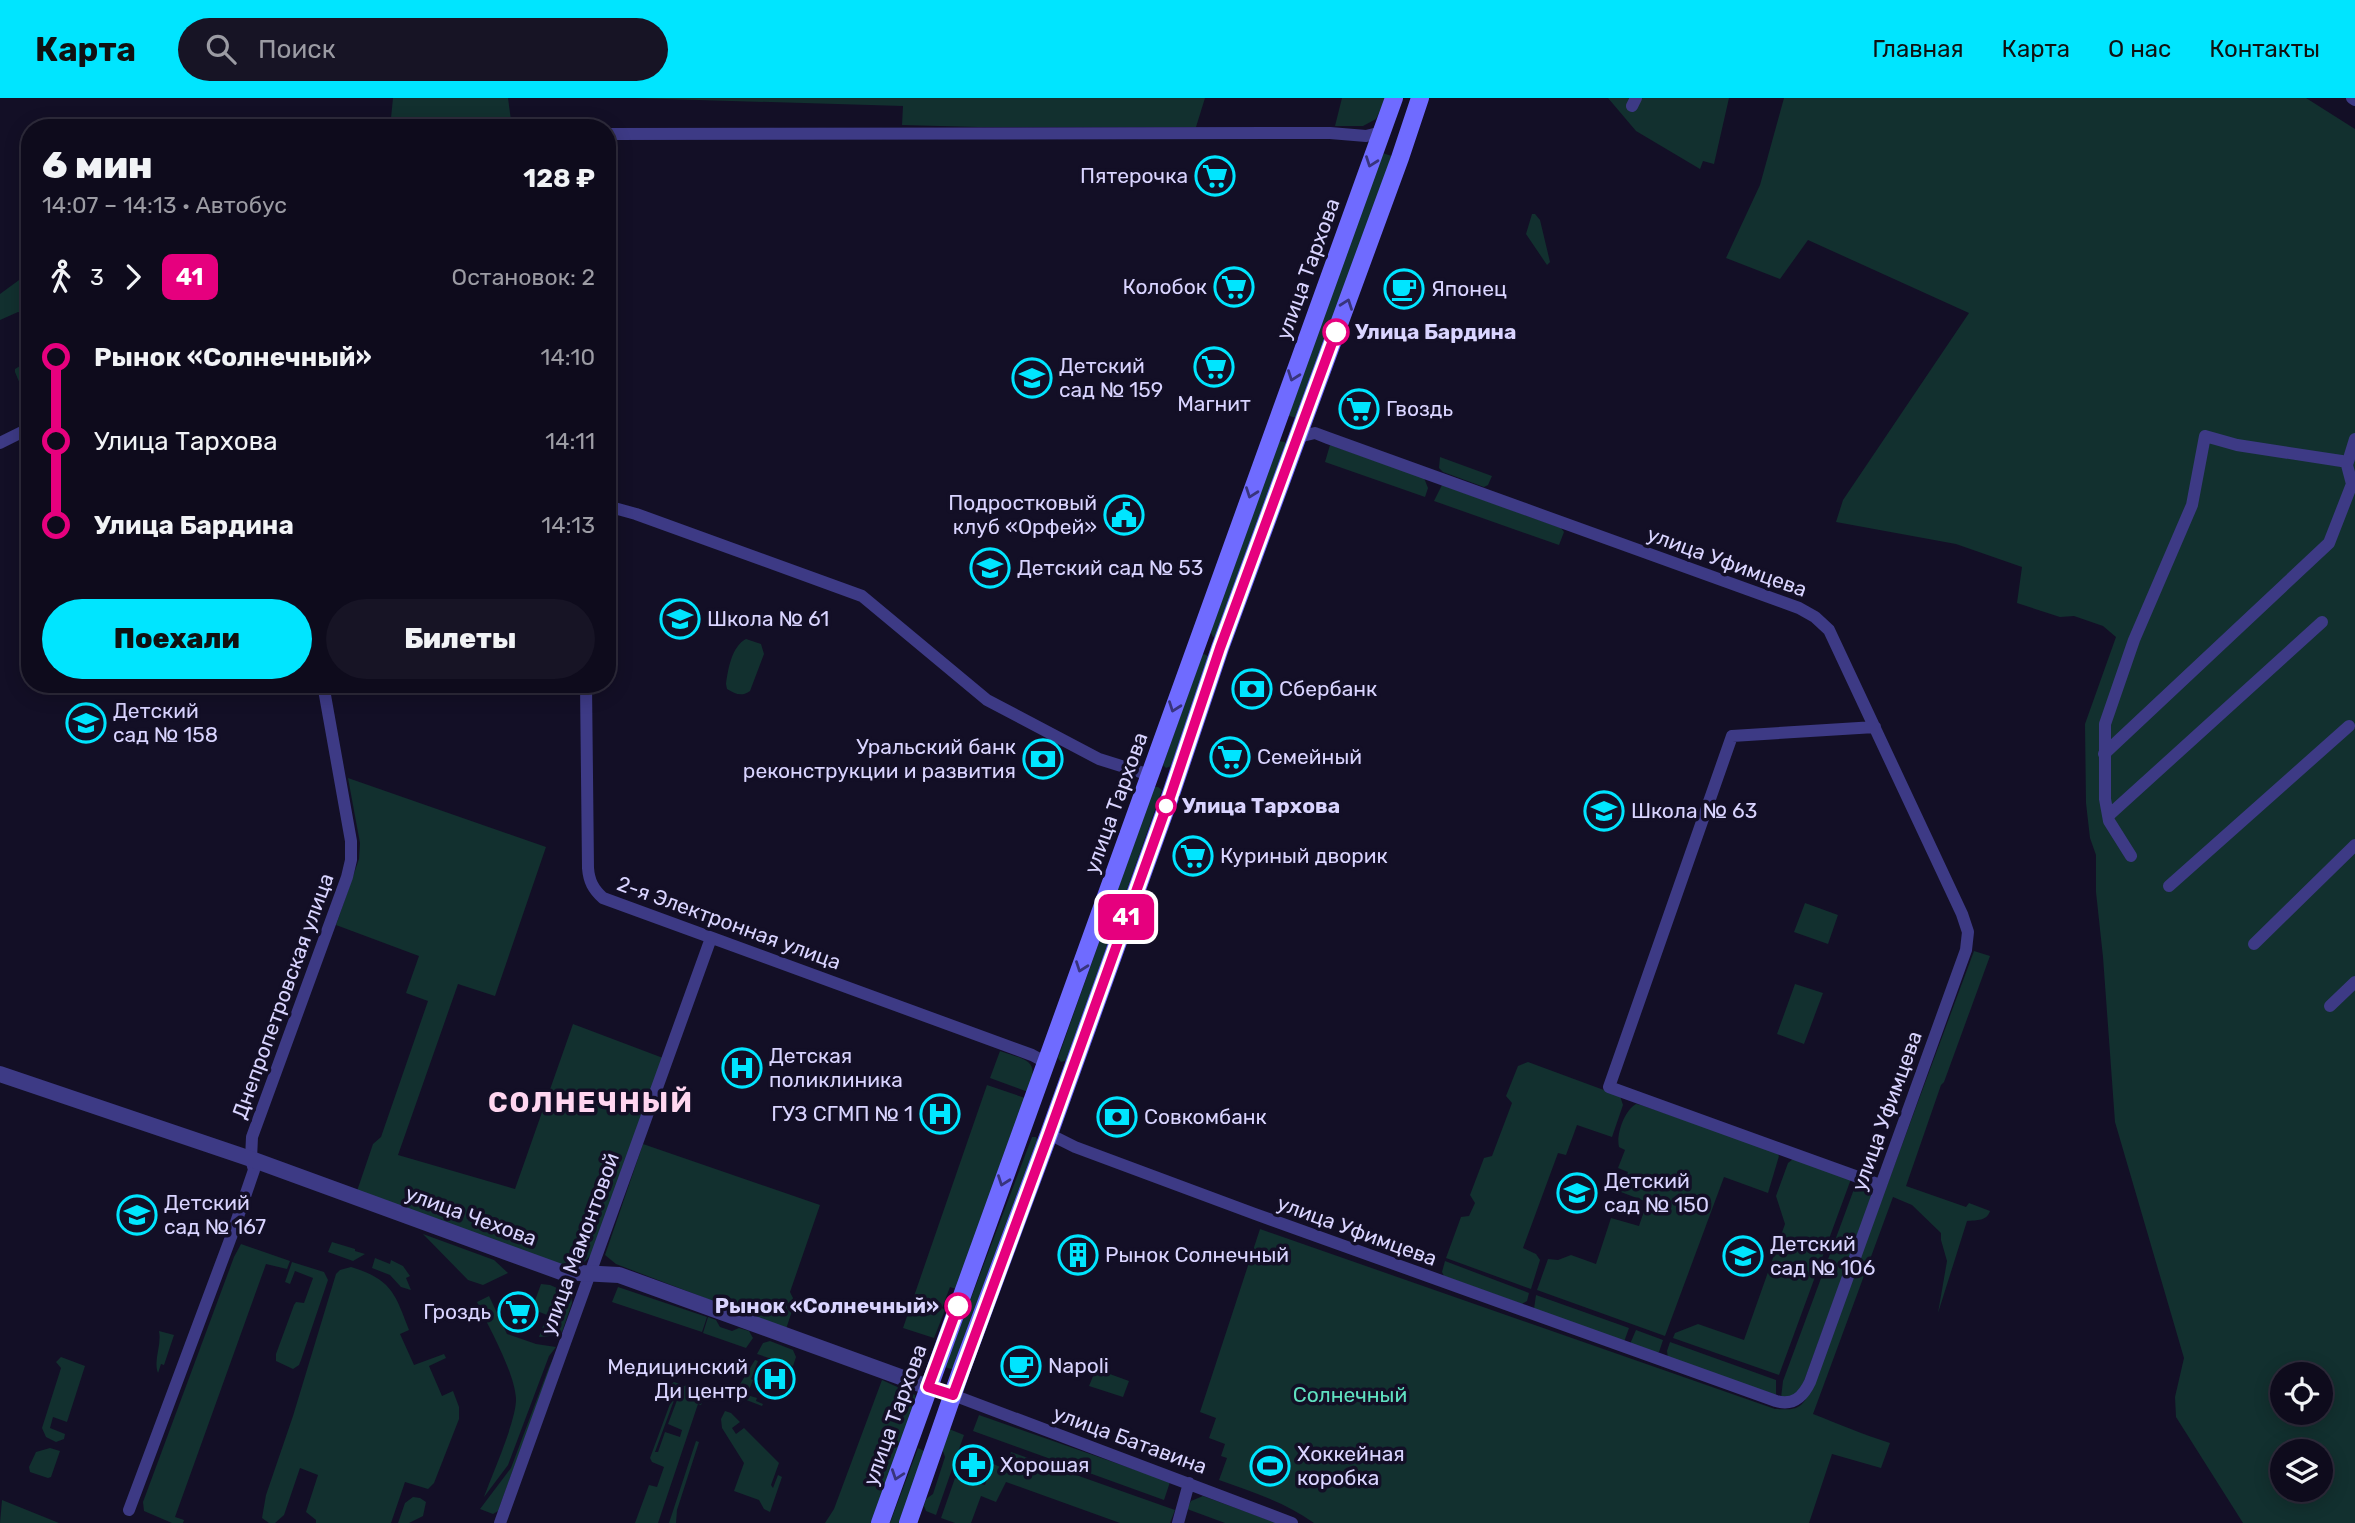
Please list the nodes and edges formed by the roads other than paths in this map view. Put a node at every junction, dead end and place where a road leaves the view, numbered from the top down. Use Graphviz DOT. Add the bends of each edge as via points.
graph roads {
  1 [pos="1394,98"];
  2 [pos="1420,98"];
  3 [pos="1382,132"];
  4 [pos="616,134"];
  5 [pos="1405,136"];
  6 [pos="1274,429"];
  7 [pos="21,432"];
  8 [pos="1298,437"];
  9 [pos="2355,439"];
  10 [pos="0,443"];
  11 [pos="2348,462"];
  12 [pos="616,508"];
  13 [pos="2322,622"];
  14 [pos="325,693"];
  15 [pos="586,693"];
  16 [pos="2349,726"];
  17 [pos="1875,727"];
  18 [pos="2104,754"];
  19 [pos="1150,775"];
  20 [pos="2108,816"];
  21 [pos="2355,845"];
  22 [pos="2131,856"];
  23 [pos="2169,886"];
  24 [pos="711,937"];
  25 [pos="2254,944"];
  26 [pos="2355,982"];
  27 [pos="2330,1006"];
  28 [pos="1046,1063"];
  29 [pos="1071,1072"];
  30 [pos="0,1074"];
  31 [pos="1024,1125"];
  32 [pos="1049,1134"];
  33 [pos="251,1159"];
  34 [pos="1880,1185"];
  35 [pos="591,1272"];
  36 [pos="928,1387"];
  37 [pos="953,1395"];
  38 [pos="911,1435"];
  39 [pos="936,1444"];
  40 [pos="1189,1483"];
  41 [pos="129,1510"];
  42 [pos="500,1523"];
  43 [pos="880,1523"];
  44 [pos="908,1523"];
  45 [pos="1178,1523"];
  46 [pos="1292,1523"];
  1 -- 3 [label="main road, улица Тархова"];
  2 -- 5 [label="main road"];
  3 -- 4 [label="street"];
  3 -- 5 [label="main road"];
  3 -- 6 [label="main road, улица Тархова, one-way"];
  8 -- 5 [label="main road, one-way"];
  6 -- 8 [label="main road"];
  6 -- 19 [label="main road, улица Тархова, one-way"];
  7 -- 10 [label="street"];
  8 -- 17 [label="street, улица Уфимцева" via="1315,433 1807,611 1829,630"];
  8 -- 29 [label="main road"];
  9 -- 11 [label="street"];
  11 -- 18 [label="street" via="2352,484 2329,543"];
  11 -- 18 [label="street" via="2204,436 2192,505 2134,640 2105,724"];
  12 -- 19 [label="street" via="862,596 988,700 1099,759"];
  13 -- 20 [label="street"];
  14 -- 33 [label="street, Днепропетровская улица" via="351,860 252,1137"];
  15 -- 24 [label="street, 2-я Электронная улица" via="589,880 603,898"];
  16 -- 23 [label="street"];
  17 -- 34 [label="street, улица Уфимцева" via="1968,932 1966,950"];
  17 -- 34 [label="street" via="1732,736 1609,1087"];
  18 -- 20 [label="street"];
  19 -- 28 [label="main road, улица Тархова, one-way"];
  20 -- 22 [label="street"];
  21 -- 25 [label="street"];
  24 -- 28 [label="street, 2-я Электронная улица"];
  24 -- 35 [label="street, улица Мамонтовой"];
  26 -- 27 [label="street"];
  28 -- 29 [label="main road"];
  28 -- 31 [label="main road, улица Тархова"];
  29 -- 32 [label="main road"];
  30 -- 33 [label="street, улица Чехова"];
  31 -- 32 [label="main road"];
  31 -- 36 [label="main road, улица Тархова, one-way"];
  32 -- 34 [label="street, улица Уфимцева" via="1222,1202 1783,1403 1800,1398 1810,1382"];
  32 -- 37 [label="main road"];
  33 -- 35 [label="street, улица Чехова" via="561,1272"];
  33 -- 41 [label="street, Днепропетровская улица" via="254,1170 231,1237"];
  35 -- 36 [label="street, улица Чехова" via="620,1275"];
  35 -- 42 [label="street, улица Мамонтовой"];
  36 -- 37 [label="main road"];
  36 -- 38 [label="main road, улица Тархова"];
  37 -- 39 [label="main road"];
  37 -- 40 [label="street, улица Батавина"];
  38 -- 39 [label="main road"];
  38 -- 43 [label="main road, улица Тархова, one-way"];
  39 -- 44 [label="main road"];
  40 -- 45 [label="street"];
  40 -- 46 [label="street, улица Батавина"];
}
